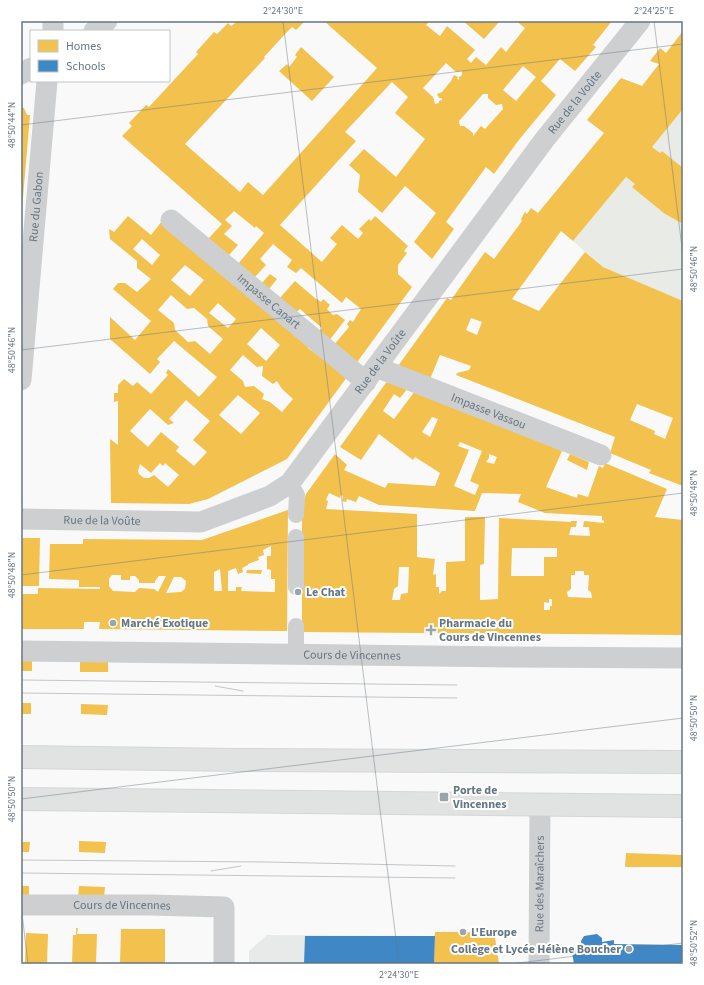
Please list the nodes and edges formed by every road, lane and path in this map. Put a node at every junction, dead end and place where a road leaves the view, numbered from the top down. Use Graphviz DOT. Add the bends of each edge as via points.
graph roads {
  1 [pos="107,21"];
  2 [pos="640,21"];
  3 [pos="95,30"];
  4 [pos="30,69"];
  5 [pos="21,74"];
  6 [pos="47,82"];
  7 [pos="171,220"];
  8 [pos="371,374"];
  9 [pos="21,380"];
  10 [pos="601,455"];
  11 [pos="290,483"];
  12 [pos="296,516"];
  13 [pos="21,519"];
  14 [pos="296,537"];
  15 [pos="296,588"];
  16 [pos="296,626"];
  17 [pos="21,651"];
  18 [pos="296,654"];
  19 [pos="683,658"];
  20 [pos="21,757"];
  21 [pos="683,762"];
  22 [pos="21,799"];
  23 [pos="540,804"];
  24 [pos="683,806"];
  25 [pos="21,905"];
  26 [pos="224,964"];
  27 [pos="539,964"];
  1 -- 3 [label="street"];
  2 -- 8 [label="street, Rue de la Voûte" via="545,139"];
  4 -- 5 [label="street"];
  6 -- 9 [label="street, Rue du Gabon"];
  7 -- 8 [label="street, Impasse Canart"];
  8 -- 10 [label="street, Impasse Vassou"];
  8 -- 11 [label="street, Rue de la Voûte"];
  11 -- 12 [label="street" via="296,495"];
  11 -- 13 [label="street, Rue de la Voûte" via="270,496 200,522"];
  14 -- 15 [label="street"];
  16 -- 18 [label="street"];
  17 -- 18 [label="street, Cours de Vincennes"];
  18 -- 19 [label="street, Cours de Vincennes"];
  20 -- 21 [label="main road"];
  22 -- 23 [label="main road"];
  23 -- 24 [label="main road"];
  23 -- 27 [label="street, Rue des Maraîchers"];
  25 -- 26 [label="street, Cours de Vincennes" via="224,907"];
}
